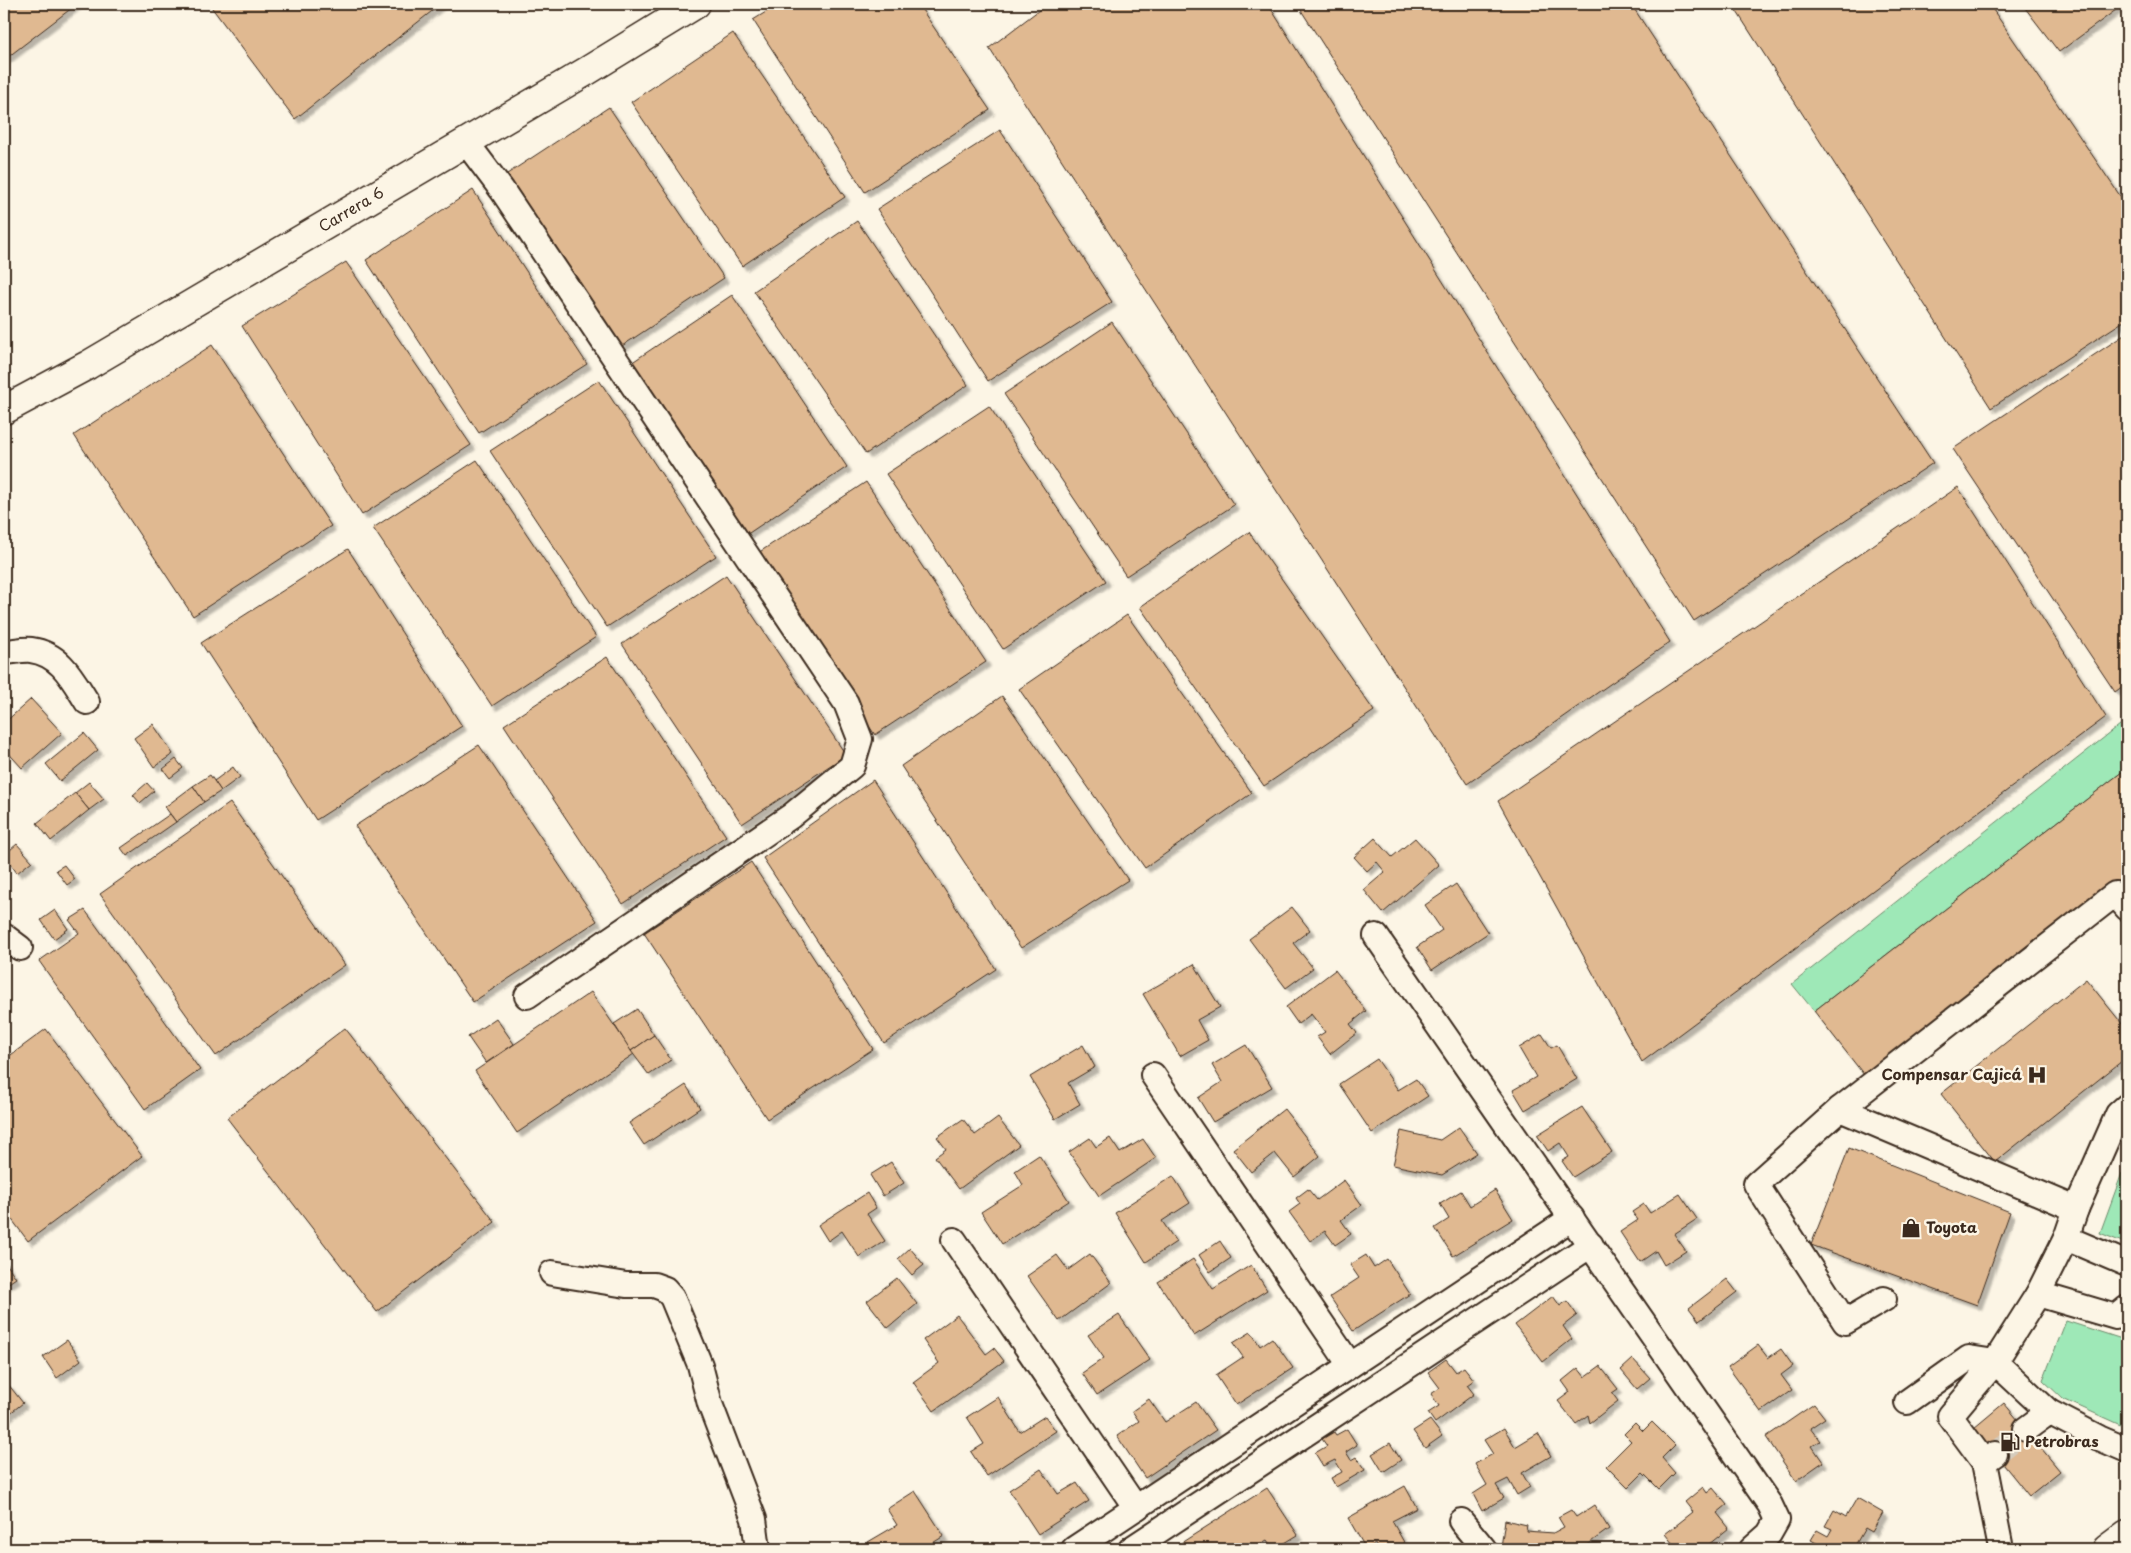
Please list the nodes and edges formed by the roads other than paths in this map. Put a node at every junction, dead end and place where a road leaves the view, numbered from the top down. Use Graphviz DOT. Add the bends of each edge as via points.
graph roads {
  1 [pos="696,4"];
  2 [pos="466,142"];
  3 [pos="4,410"];
  4 [pos="4,652"];
  5 [pos="87,702"];
  6 [pos="2127,908"];
  7 [pos="1376,936"];
  8 [pos="527,996"];
  9 [pos="1153,1075"];
  10 [pos="2127,1106"];
  11 [pos="1840,1109"];
  12 [pos="2076,1209"];
  13 [pos="1572,1218"];
  14 [pos="2066,1238"];
  15 [pos="954,1240"];
  16 [pos="1591,1245"];
  17 [pos="2127,1264"];
  18 [pos="552,1274"];
  19 [pos="2038,1294"];
  20 [pos="1884,1299"];
  21 [pos="2127,1308"];
  22 [pos="1995,1362"];
  23 [pos="1350,1366"];
  24 [pos="1907,1402"];
  25 [pos="2049,1412"];
  26 [pos="2026,1430"];
  27 [pos="1250,1432"];
  28 [pos="2127,1450"];
  29 [pos="1268,1459"];
  30 [pos="1136,1508"];
  31 [pos="1461,1521"];
  32 [pos="2127,1534"];
  33 [pos="758,1549"];
  34 [pos="1074,1549"];
  35 [pos="1130,1549"];
  36 [pos="1484,1549"];
  37 [pos="1752,1549"];
  38 [pos="2000,1549"];
  39 [pos="2107,1549"];
  1 -- 2 [label="main road, Carrera 6"];
  2 -- 3 [label="main road, Carrera 6" via="88,365"];
  2 -- 8 [label="street" via="846,702 860,739 852,766 791,816"];
  4 -- 5 [label="street" via="32,650 51,657 64,667"];
  6 -- 11 [label="street" via="2115,894"];
  7 -- 13 [label="street"];
  9 -- 23 [label="street"];
  10 -- 12 [label="street" via="2118,1114"];
  11 -- 12 [label="street"];
  11 -- 20 [label="street" via="1756,1184 1845,1322"];
  12 -- 14 [label="street"];
  13 -- 16 [label="street"];
  13 -- 23 [label="street"];
  14 -- 17 [label="street"];
  14 -- 19 [label="street"];
  15 -- 30 [label="street"];
  16 -- 29 [label="street"];
  16 -- 37 [label="street" via="1770,1505 1777,1520 1770,1534"];
  18 -- 33 [label="street" via="626,1285 654,1285 665,1289 672,1298 700,1365 710,1404 754,1519"];
  19 -- 21 [label="street" via="2116,1316"];
  19 -- 22 [label="street"];
  22 -- 24 [label="street" via="1969,1358"];
  22 -- 25 [label="street"];
  22 -- 38 [label="street" via="1950,1416 1989,1458"];
  23 -- 27 [label="street"];
  25 -- 26 [label="street"];
  25 -- 28 [label="street"];
  27 -- 29 [label="street"];
  27 -- 30 [label="street"];
  29 -- 35 [label="street"];
  30 -- 34 [label="street"];
  31 -- 36 [label="street"];
  32 -- 39 [label="main road"];
}
